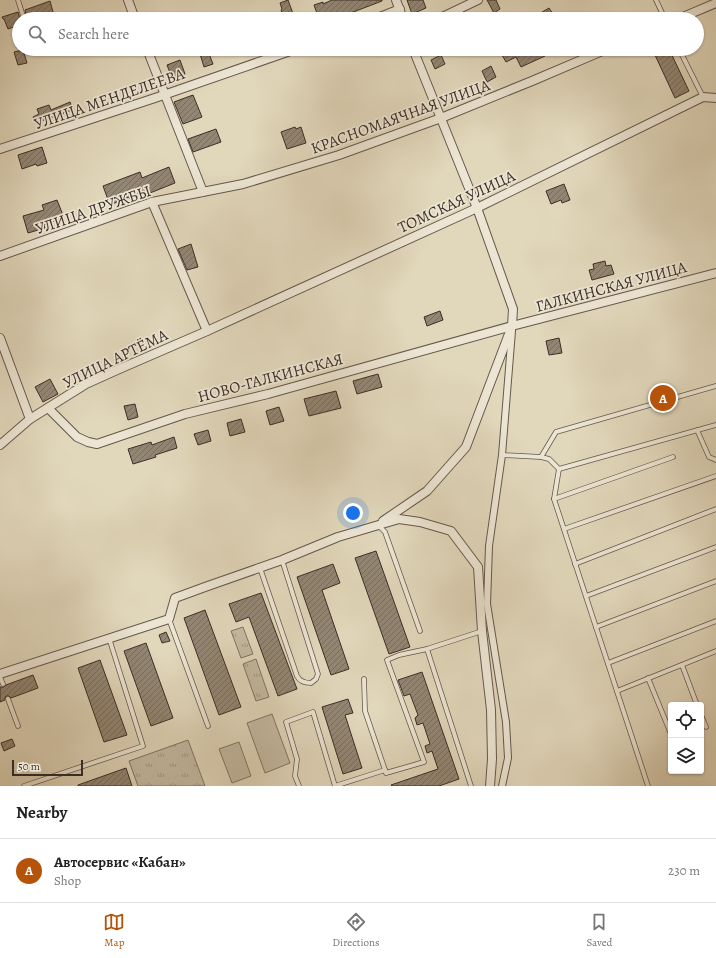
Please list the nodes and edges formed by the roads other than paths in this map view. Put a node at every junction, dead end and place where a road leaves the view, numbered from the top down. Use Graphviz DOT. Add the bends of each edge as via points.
graph roads {
  1 [pos="18,0"];
  2 [pos="128,0"];
  3 [pos="396,0"];
  4 [pos="478,0"];
  5 [pos="656,0"];
  6 [pos="716,3"];
  7 [pos="400,9"];
  8 [pos="22,12"];
  9 [pos="132,12"];
  10 [pos="392,12"];
  11 [pos="401,12"];
  12 [pos="453,12"];
  13 [pos="662,12"];
  14 [pos="695,12"];
  15 [pos="150,56"];
  16 [pos="276,56"];
  17 [pos="416,56"];
  18 [pos="590,56"];
  19 [pos="682,56"];
  20 [pos="165,94"];
  21 [pos="703,97"];
  22 [pos="716,98"];
  23 [pos="441,118"];
  24 [pos="0,149"];
  25 [pos="200,192"];
  26 [pos="152,202"];
  27 [pos="477,208"];
  28 [pos="0,256"];
  29 [pos="716,272"];
  30 [pos="512,326"];
  31 [pos="207,330"];
  32 [pos="0,338"];
  33 [pos="716,386"];
  34 [pos="48,408"];
  35 [pos="30,419"];
  36 [pos="716,425"];
  37 [pos="697,430"];
  38 [pos="0,445"];
  39 [pos="502,455"];
  40 [pos="541,457"];
  41 [pos="673,457"];
  42 [pos="716,460"];
  43 [pos="559,470"];
  44 [pos="716,476"];
  45 [pos="554,499"];
  46 [pos="716,509"];
  47 [pos="376,526"];
  48 [pos="564,529"];
  49 [pos="716,546"];
  50 [pos="282,560"];
  51 [pos="575,564"];
  52 [pos="260,567"];
  53 [pos="716,581"];
  54 [pos="586,596"];
  55 [pos="169,619"];
  56 [pos="716,621"];
  57 [pos="596,627"];
  58 [pos="420,631"];
  59 [pos="482,631"];
  60 [pos="109,638"];
  61 [pos="427,649"];
  62 [pos="716,651"];
  63 [pos="608,663"];
  64 [pos="682,665"];
  65 [pos="0,676"];
  66 [pos="648,678"];
  67 [pos="364,679"];
  68 [pos="3,684"];
  69 [pos="617,691"];
  70 [pos="8,699"];
  71 [pos="696,702"];
  72 [pos="704,722"];
  73 [pos="18,726"];
  74 [pos="208,726"];
  75 [pos="668,727"];
  76 [pos="706,727"];
  77 [pos="385,770"];
  78 [pos="24,786"];
  79 [pos="299,786"];
  80 [pos="336,786"];
  81 [pos="471,786"];
  82 [pos="490,786"];
  83 [pos="502,786"];
  84 [pos="648,786"];
  1 -- 8 [label="lane"];
  2 -- 9 [label="street"];
  3 -- 7 [label="street"];
  4 -- 12 [label="street"];
  5 -- 13 [label="lane"];
  6 -- 14 [label="street"];
  7 -- 10 [label="street"];
  7 -- 11 [label="street"];
  15 -- 20 [label="street"];
  16 -- 20 [label="street, УЛИЦА МЕНДЕЛЕЕВА"];
  17 -- 23 [label="street"];
  18 -- 23 [label="street, КРАСНОМАЯЧНАЯ УЛИЦА"];
  19 -- 21 [label="lane"];
  20 -- 24 [label="street, УЛИЦА МЕНДЕЛЕЕВА"];
  20 -- 25 [label="street"];
  21 -- 22 [label="street"];
  21 -- 27 [label="street, ТОМСКАЯ УЛИЦА"];
  23 -- 25 [label="street, КРАСНОМАЯЧНАЯ УЛИЦА" via="339,155 243,184"];
  23 -- 27 [label="street"];
  25 -- 26 [label="street, УЛИЦА ДРУЖБЫ"];
  26 -- 28 [label="street, УЛИЦА ДРУЖБЫ"];
  26 -- 31 [label="street"];
  27 -- 30 [label="street" via="513,309"];
  27 -- 31 [label="street, ТОМСКАЯ УЛИЦА"];
  29 -- 30 [label="street, ГАЛКИНСКАЯ УЛИЦА"];
  30 -- 34 [label="street, НОВО-ГАЛКИНСКАЯ" via="268,394 185,414 97,444 77,437"];
  30 -- 39 [label="street"];
  30 -- 47 [label="street" via="466,447 426,491"];
  31 -- 34 [label="street, УЛИЦА АРТЁМА" via="86,384"];
  32 -- 35 [label="street"];
  33 -- 40 [label="lane" via="556,432"];
  34 -- 35 [label="street, УЛИЦА АРТЁМА"];
  35 -- 38 [label="street, УЛИЦА АРТЁМА"];
  36 -- 37 [label="lane"];
  37 -- 42 [label="lane" via="708,457"];
  37 -- 43 [label="lane"];
  39 -- 40 [label="lane"];
  39 -- 83 [label="street" via="489,546 487,604 506,722 508,758"];
  40 -- 43 [label="lane" via="548,459"];
  41 -- 45 [label="lane"];
  43 -- 45 [label="lane"];
  44 -- 48 [label="lane"];
  45 -- 48 [label="lane"];
  46 -- 51 [label="lane"];
  47 -- 50 [label="street" via="338,537"];
  47 -- 58 [label="lane" via="385,532"];
  47 -- 59 [label="street" via="399,519 451,531 478,568"];
  48 -- 51 [label="lane"];
  49 -- 54 [label="lane"];
  50 -- 52 [label="street"];
  50 -- 52 [label="lane" via="318,674 311,683 305,683 297,676"];
  51 -- 54 [label="lane"];
  52 -- 55 [label="street" via="175,598"];
  53 -- 57 [label="lane"];
  54 -- 57 [label="lane"];
  55 -- 60 [label="street"];
  55 -- 74 [label="lane"];
  56 -- 63 [label="lane"];
  57 -- 63 [label="lane"];
  59 -- 61 [label="lane"];
  59 -- 82 [label="street" via="491,710"];
  60 -- 65 [label="street"];
  60 -- 78 [label="lane" via="143,746"];
  61 -- 77 [label="lane" via="387,660 424,762 386,774"];
  61 -- 81 [label="lane"];
  62 -- 64 [label="lane"];
  63 -- 69 [label="lane"];
  64 -- 66 [label="lane"];
  64 -- 71 [label="lane"];
  65 -- 68 [label="lane"];
  66 -- 69 [label="lane"];
  66 -- 75 [label="lane"];
  67 -- 77 [label="lane" via="365,711"];
  69 -- 84 [label="lane"];
  70 -- 73 [label="lane"];
  72 -- 76 [label="lane"];
  77 -- 80 [label="lane"];
  79 -- 80 [label="lane" via="295,776 297,759 286,722 313,712"];
}
